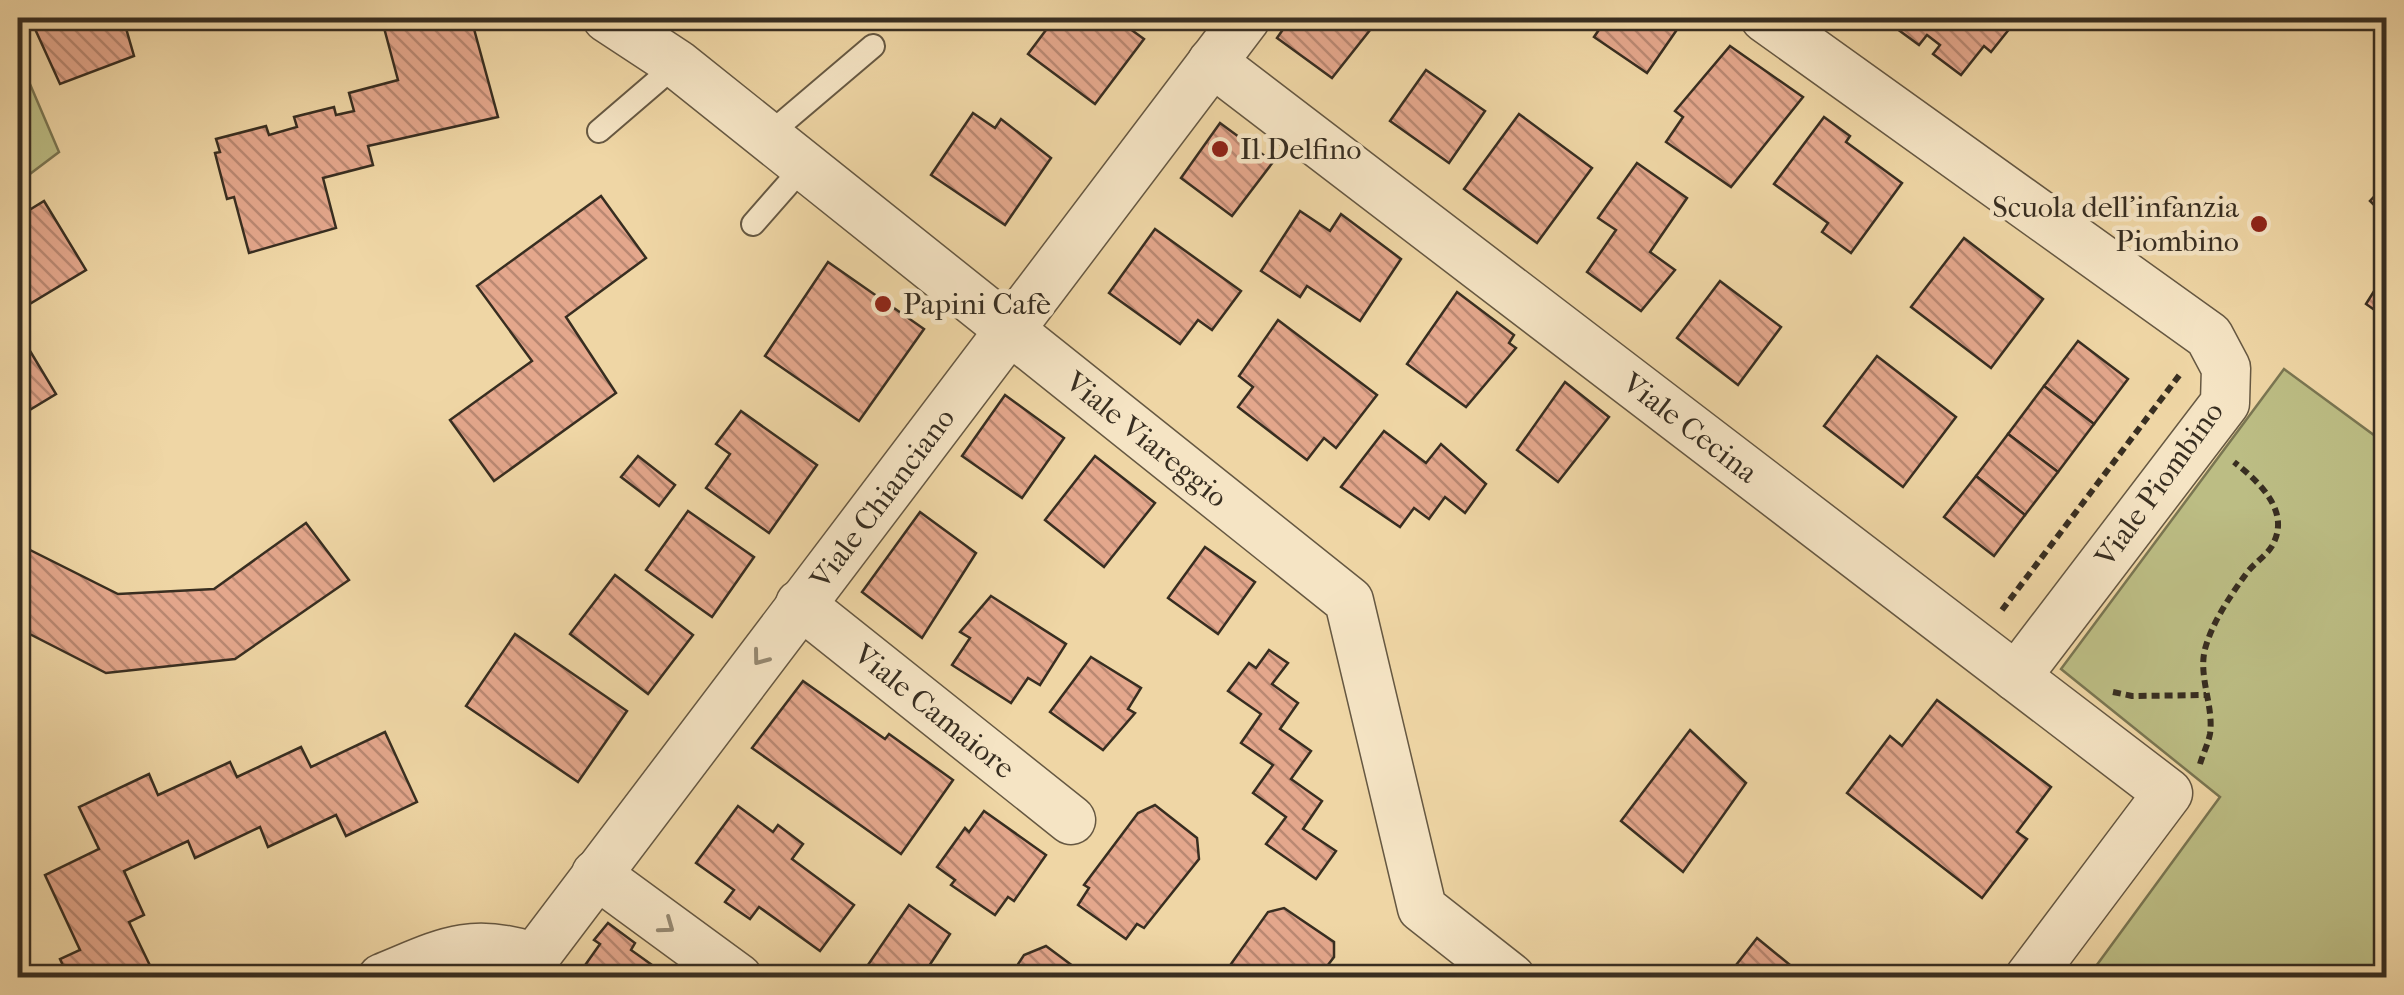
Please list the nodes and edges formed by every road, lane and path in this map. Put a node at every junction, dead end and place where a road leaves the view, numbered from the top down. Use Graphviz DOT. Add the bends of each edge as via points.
graph roads {
  1 [pos="607,18"];
  2 [pos="1246,18"];
  3 [pos="1783,22"];
  4 [pos="873,46"];
  5 [pos="1212,62"];
  6 [pos="677,64"];
  7 [pos="599,131"];
  8 [pos="767,136"];
  9 [pos="804,166"];
  10 [pos="753,224"];
  11 [pos="1009,329"];
  12 [pos="2209,336"];
  13 [pos="2157,404"];
  14 [pos="2199,436"];
  15 [pos="800,604"];
  16 [pos="1975,646"];
  17 [pos="2016,676"];
  18 [pos="2101,686"];
  19 [pos="2206,695"];
  20 [pos="2168,793"];
  21 [pos="1071,820"];
  22 [pos="596,874"];
  23 [pos="526,967"];
  24 [pos="382,978"];
  25 [pos="738,978"];
  26 [pos="1511,978"];
  27 [pos="2029,978"];
  1 -- 6 [label="street, Viale Viareggio"];
  2 -- 5 [label="street, Viale Chianciano"];
  3 -- 12 [label="street"];
  4 -- 8 [label="lane"];
  5 -- 11 [label="street, Viale Chianciano"];
  5 -- 16 [label="street, Viale Cecina"];
  6 -- 7 [label="lane"];
  6 -- 8 [label="street, Viale Viareggio"];
  8 -- 9 [label="street, Viale Viareggio"];
  9 -- 10 [label="lane"];
  9 -- 11 [label="street, Viale Viareggio"];
  11 -- 15 [label="street, Viale Chianciano"];
  11 -- 26 [label="street, Viale Viareggio" via="1349,600 1422,908"];
  12 -- 13 [label="path"];
  12 -- 14 [label="street, Viale Piombino" via="2226,368 2225,403"];
  13 -- 14 [label="path"];
  13 -- 16 [label="path"];
  14 -- 17 [label="street, Viale Piombino"];
  14 -- 19 [label="path" via="2258,481 2277,514 2271,547 2246,573 2210,635 2203,661"];
  15 -- 21 [label="street, Viale Camaiore"];
  15 -- 22 [label="street, Viale Chianciano, one-way"];
  16 -- 17 [label="street, Viale Cecina"];
  17 -- 20 [label="street, Viale Cecina"];
  18 -- 19 [label="path" via="2132,696"];
  19 -- 20 [label="path" via="2210,732 2192,790"];
  20 -- 27 [label="street"];
  22 -- 23 [label="street, Viale Chianciano"];
  22 -- 25 [label="street, one-way"];
  23 -- 24 [label="street" via="501,946 457,948"];
}
